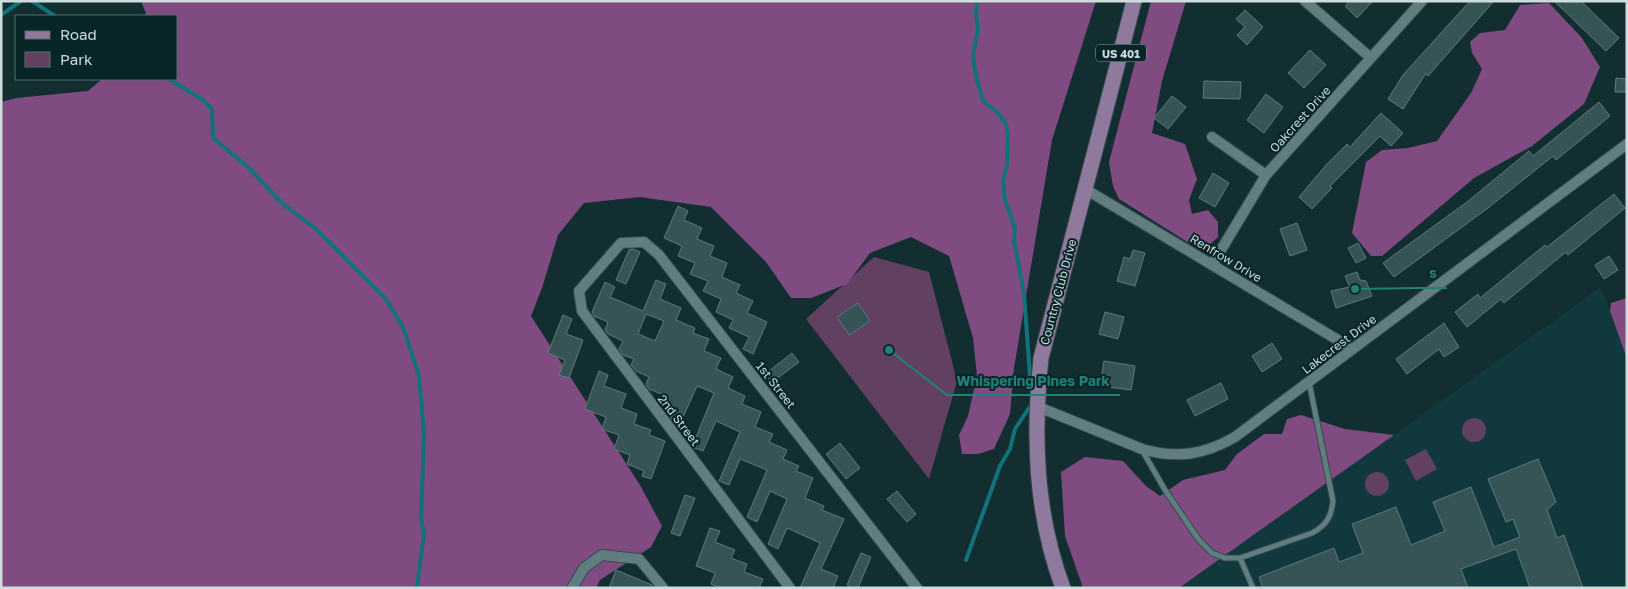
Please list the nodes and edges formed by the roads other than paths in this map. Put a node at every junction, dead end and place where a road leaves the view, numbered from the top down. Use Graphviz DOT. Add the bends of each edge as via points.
graph roads {
  1 [pos="1134,1"];
  2 [pos="1305,1"];
  3 [pos="1422,1"];
  4 [pos="1371,58"];
  5 [pos="1212,137"];
  6 [pos="1627,144"];
  7 [pos="1266,175"];
  8 [pos="1085,189"];
  9 [pos="602,264"];
  10 [pos="1212,265"];
  11 [pos="1353,349"];
  12 [pos="1309,382"];
  13 [pos="1036,406"];
  14 [pos="1142,450"];
  15 [pos="1240,558"];
  16 [pos="1252,587"];
  17 [pos="572,588"];
  18 [pos="663,588"];
  19 [pos="790,588"];
  20 [pos="917,588"];
  21 [pos="1063,588"];
  1 -- 8 [label="main road, Country Club Drive / US 401"];
  2 -- 4 [label="street"];
  3 -- 4 [label="street, Oakcrest Drive"];
  4 -- 7 [label="street, Oakcrest Drive"];
  5 -- 7 [label="street"];
  6 -- 11 [label="street, Lakecrest Drive"];
  7 -- 10 [label="street, Oakcrest Drive"];
  8 -- 10 [label="street, Renfrow Drive"];
  8 -- 13 [label="main road, Country Club Drive / US 401" via="1042,358"];
  9 -- 19 [label="street, 2nd Street" via="579,291 582,311"];
  9 -- 20 [label="street, 1st Street" via="621,243 644,242 659,255"];
  10 -- 11 [label="street, Renfrow Drive"];
  11 -- 12 [label="street, Lakecrest Drive"];
  12 -- 14 [label="street, Lakecrest Drive" via="1221,445 1190,454"];
  12 -- 15 [label="lane" via="1333,501 1332,515 1323,527 1312,533"];
  13 -- 14 [label="street, Lakecrest Drive"];
  13 -- 21 [label="main road, Country Club Drive / US 401" via="1042,508"];
  14 -- 15 [label="lane" via="1199,540 1212,553 1225,558"];
  15 -- 16 [label="lane"];
  17 -- 18 [label="street" via="584,568 602,555 639,559"];
}
